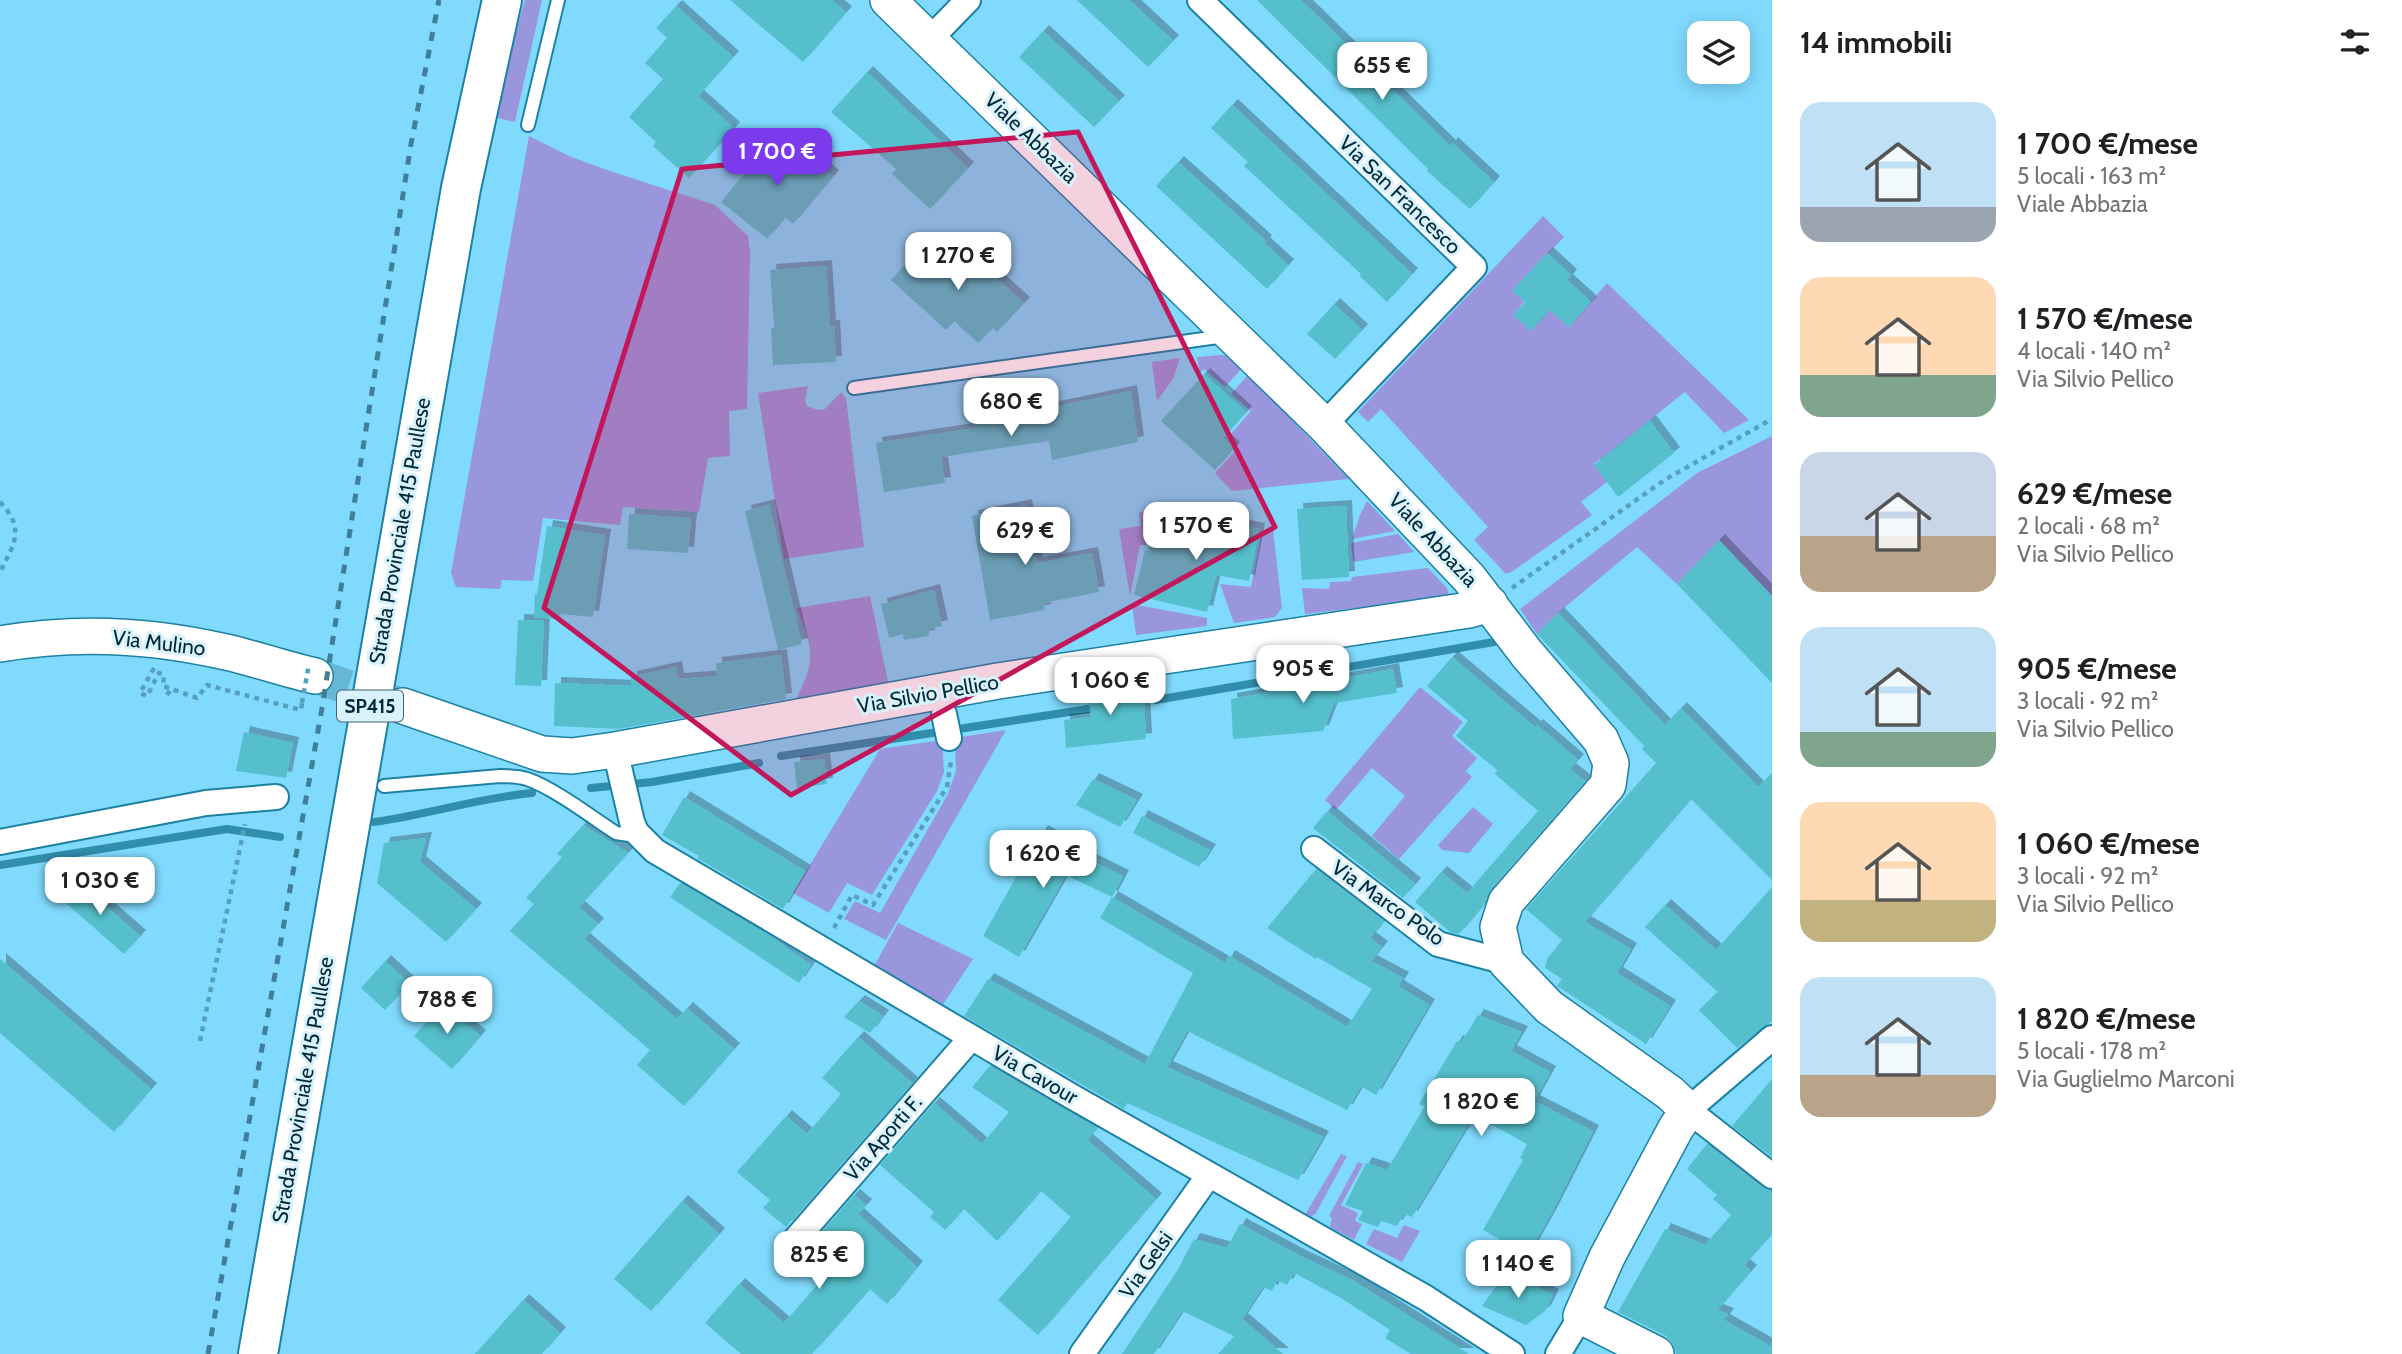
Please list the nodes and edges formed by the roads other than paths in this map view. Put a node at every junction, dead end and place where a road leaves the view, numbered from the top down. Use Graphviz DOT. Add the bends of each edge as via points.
graph roads {
  1 [pos="502,0"];
  2 [pos="558,0"];
  3 [pos="888,0"];
  4 [pos="968,0"];
  5 [pos="1200,0"];
  6 [pos="930,39"];
  7 [pos="528,125"];
  8 [pos="1233,335"];
  9 [pos="853,388"];
  10 [pos="1324,425"];
  11 [pos="1490,604"];
  12 [pos="0,644"];
  13 [pos="309,681"];
  14 [pos="403,706"];
  15 [pos="617,759"];
  16 [pos="384,786"];
  17 [pos="276,797"];
  18 [pos="636,832"];
  19 [pos="0,842"];
  20 [pos="1314,849"];
  21 [pos="1506,962"];
  22 [pos="971,1038"];
  23 [pos="1772,1038"];
  24 [pos="1689,1110"];
  25 [pos="1209,1175"];
  26 [pos="1772,1176"];
  27 [pos="796,1239"];
  28 [pos="1581,1316"];
  29 [pos="258,1354"];
  30 [pos="1082,1354"];
  31 [pos="1512,1354"];
  32 [pos="1558,1354"];
  33 [pos="1656,1354"];
  1 -- 29 [label="main road, Strada Provinciale 415 Paullese / SP415" via="461,188"];
  2 -- 7 [label="lane"];
  3 -- 6 [label="street, Viale Abbazia"];
  4 -- 6 [label="street"];
  5 -- 10 [label="street, Via San Francesco" via="1474,267"];
  6 -- 8 [label="street, Viale Abbazia"];
  8 -- 9 [label="lane"];
  8 -- 10 [label="street, Viale Abbazia"];
  10 -- 11 [label="street, Viale Abbazia"];
  11 -- 15 [label="street, Via Silvio Pellico" via="998,681"];
  11 -- 21 [label="street, Viale Abbazia" via="1601,740 1612,763 1608,785 1506,902 1498,926"];
  12 -- 13 [label="street, Via Mulino" via="72,635 151,640 227,653"];
  14 -- 15 [label="street" via="542,754"];
  15 -- 18 [label="street"];
  16 -- 18 [label="lane" via="500,776 529,779 616,833"];
  17 -- 19 [label="street" via="173,808"];
  18 -- 22 [label="street, Via Cavour" via="654,851"];
  20 -- 21 [label="street, Via Marco Polo" via="1438,944"];
  21 -- 24 [label="street" via="1549,1007"];
  22 -- 25 [label="street, Via Cavour"];
  22 -- 27 [label="street, Via Aporti F."];
  23 -- 24 [label="street"];
  24 -- 26 [label="street"];
  24 -- 28 [label="street" via="1607,1257"];
  25 -- 30 [label="street, Via Gelsi"];
  25 -- 31 [label="street, Via Cavour" via="1426,1298"];
  28 -- 32 [label="street"];
  28 -- 33 [label="street"];
}
